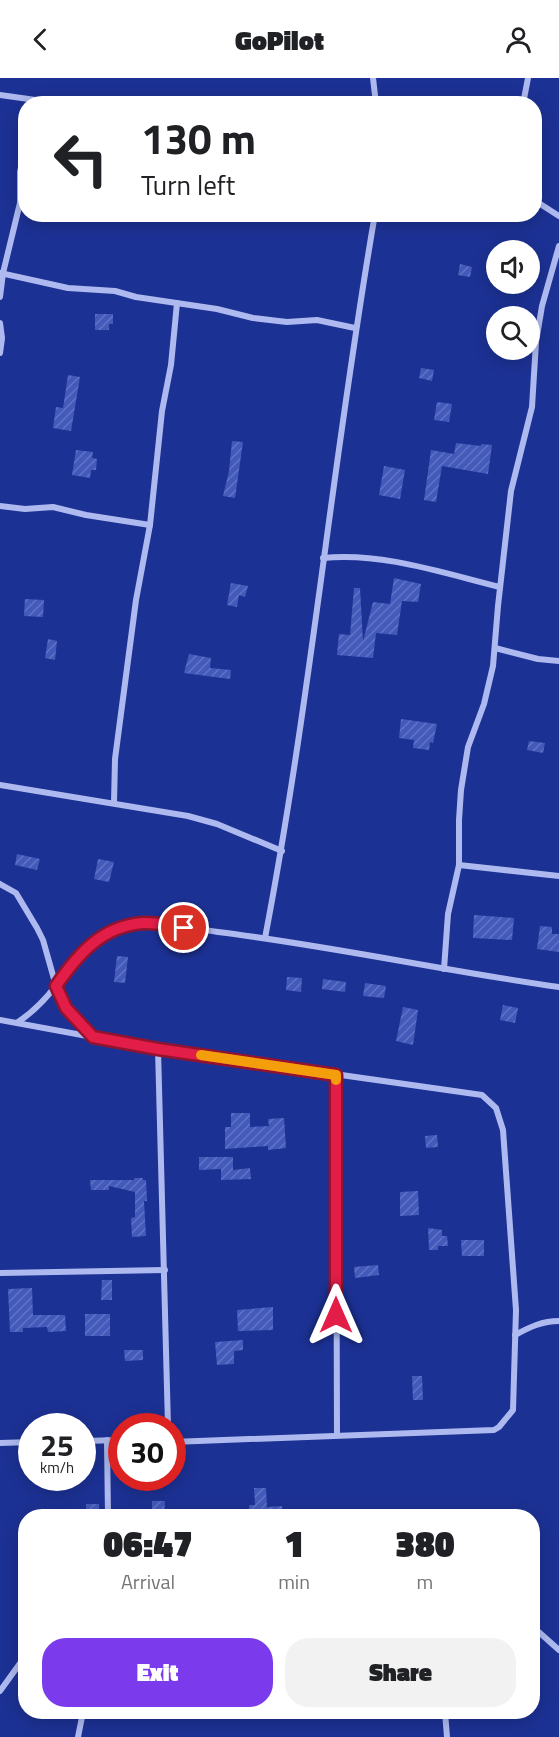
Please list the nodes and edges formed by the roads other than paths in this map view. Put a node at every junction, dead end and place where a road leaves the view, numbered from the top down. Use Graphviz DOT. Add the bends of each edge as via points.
graph roads {
  1 [pos="373,78"];
  2 [pos="528,78"];
  3 [pos="0,94"];
  4 [pos="375,96"];
  5 [pos="525,96"];
  6 [pos="18,98"];
  7 [pos="542,205"];
  8 [pos="18,209"];
  9 [pos="559,216"];
  10 [pos="374,222"];
  11 [pos="559,246"];
  12 [pos="1,273"];
  13 [pos="0,297"];
  14 [pos="177,303"];
  15 [pos="0,323"];
  16 [pos="355,328"];
  17 [pos="0,353"];
  18 [pos="0,506"];
  19 [pos="150,525"];
  20 [pos="323,558"];
  21 [pos="500,587"];
  22 [pos="495,648"];
  23 [pos="559,661"];
  24 [pos="0,785"];
  25 [pos="114,803"];
  26 [pos="282,851"];
  27 [pos="459,865"];
  28 [pos="559,876"];
  29 [pos="0,884"];
  30 [pos="265,938"];
  31 [pos="444,969"];
  32 [pos="56,986"];
  33 [pos="559,987"];
  34 [pos="0,1020"];
  35 [pos="18,1022"];
  36 [pos="93,1037"];
  37 [pos="158,1049"];
  38 [pos="336,1075"];
  39 [pos="165,1270"];
  40 [pos="0,1273"];
  41 [pos="559,1321"];
  42 [pos="515,1335"];
  43 [pos="168,1413"];
  44 [pos="337,1434"];
  45 [pos="96,1440"];
  46 [pos="107,1440"];
  47 [pos="186,1441"];
  48 [pos="18,1442"];
  49 [pos="0,1443"];
  50 [pos="108,1509"];
  51 [pos="540,1633"];
  52 [pos="559,1650"];
  53 [pos="18,1666"];
  54 [pos="0,1691"];
  55 [pos="82,1719"];
  56 [pos="446,1719"];
  57 [pos="78,1737"];
  58 [pos="447,1737"];
  1 -- 4 [label="street"];
  2 -- 5 [label="street"];
  3 -- 6 [label="street"];
  7 -- 9 [label="street"];
  8 -- 12 [label="street"];
  10 -- 16 [label="street"];
  11 -- 21 [label="street" via="542,306 532,407 511,491"];
  12 -- 13 [label="street"];
  12 -- 14 [label="street" via="68,288 115,291"];
  14 -- 16 [label="street" via="253,318 317,320"];
  14 -- 19 [label="street"];
  15 -- 17 [label="street"];
  16 -- 20 [label="street"];
  18 -- 19 [label="street" via="53,507"];
  19 -- 25 [label="street" via="115,759"];
  20 -- 21 [label="street" via="366,558"];
  20 -- 26 [label="street"];
  21 -- 22 [label="street"];
  22 -- 23 [label="street" via="538,660"];
  22 -- 27 [label="street" via="484,704 468,747 459,820"];
  24 -- 25 [label="street"];
  25 -- 26 [label="street" via="217,824"];
  26 -- 30 [label="street"];
  27 -- 28 [label="street"];
  27 -- 31 [label="street" via="448,914"];
  29 -- 32 [label="street" via="16,893 37,928"];
  30 -- 31 [label="street"];
  30 -- 32 [label="street" via="144,923 120,927 89,945"];
  31 -- 33 [label="street"];
  32 -- 35 [label="street" via="34,1011"];
  32 -- 36 [label="street" via="66,1008"];
  34 -- 35 [label="street"];
  35 -- 36 [label="street"];
  36 -- 37 [label="street"];
  37 -- 38 [label="street"];
  37 -- 39 [label="street"];
  38 -- 42 [label="street" via="482,1095 496,1108 503,1130"];
  38 -- 44 [label="street"];
  39 -- 40 [label="street"];
  39 -- 43 [label="street"];
  41 -- 42 [label="street" via="546,1321"];
  42 -- 44 [label="street" via="513,1410 494,1430"];
  44 -- 47 [label="street"];
  45 -- 46 [label="street"];
  46 -- 50 [label="street"];
  48 -- 49 [label="street"];
  51 -- 52 [label="street"];
  53 -- 54 [label="street"];
  55 -- 57 [label="street"];
  56 -- 58 [label="street"];
}
